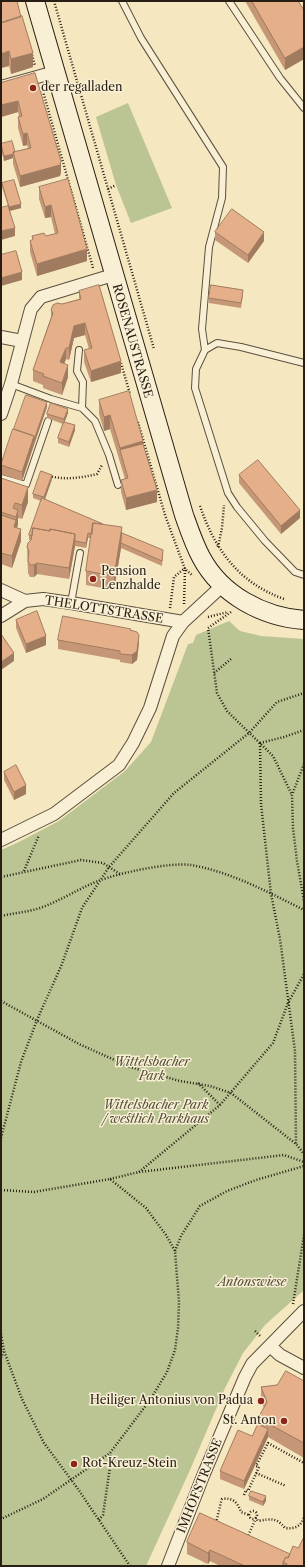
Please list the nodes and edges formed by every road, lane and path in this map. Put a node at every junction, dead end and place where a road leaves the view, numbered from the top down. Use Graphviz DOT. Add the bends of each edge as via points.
graph roads {
  1 [pos="35,1"];
  2 [pos="54,1"];
  3 [pos="122,1"];
  4 [pos="229,1"];
  5 [pos="55,72"];
  6 [pos="1,87"];
  7 [pos="304,108"];
  8 [pos="116,185"];
  9 [pos="108,189"];
  10 [pos="114,275"];
  11 [pos="1,337"];
  12 [pos="22,341"];
  13 [pos="154,349"];
  14 [pos="79,350"];
  15 [pos="205,350"];
  16 [pos="304,363"];
  17 [pos="11,384"];
  18 [pos="82,408"];
  19 [pos="1,414"];
  20 [pos="48,421"];
  21 [pos="109,455"];
  22 [pos="32,470"];
  23 [pos="1,478"];
  24 [pos="118,485"];
  25 [pos="228,493"];
  26 [pos="198,500"];
  27 [pos="218,547"];
  28 [pos="80,552"];
  29 [pos="304,575"];
  30 [pos="223,585"];
  31 [pos="1,590"];
  32 [pos="25,601"];
  33 [pos="289,601"];
  34 [pos="71,603"];
  35 [pos="230,612"];
  36 [pos="1,616"];
  37 [pos="168,620"];
  38 [pos="304,620"];
  39 [pos="183,622"];
  40 [pos="231,659"];
  41 [pos="214,673"];
  42 [pos="304,693"];
  43 [pos="304,730"];
  44 [pos="249,733"];
  45 [pos="260,743"];
  46 [pos="304,764"];
  47 [pos="292,795"];
  48 [pos="54,814"];
  49 [pos="1,840"];
  50 [pos="109,867"];
  51 [pos="24,871"];
  52 [pos="120,875"];
  53 [pos="1,877"];
  54 [pos="100,880"];
  55 [pos="272,894"];
  56 [pos="304,900"];
  57 [pos="304,910"];
  58 [pos="1,916"];
  59 [pos="304,974"];
  60 [pos="1,1001"];
  61 [pos="288,1003"];
  62 [pos="37,1020"];
  63 [pos="198,1083"];
  64 [pos="232,1093"];
  65 [pos="220,1105"];
  66 [pos="1,1138"];
  67 [pos="296,1144"];
  68 [pos="304,1154"];
  69 [pos="304,1162"];
  70 [pos="304,1166"];
  71 [pos="139,1172"];
  72 [pos="110,1179"];
  73 [pos="1,1190"];
  74 [pos="304,1235"];
  75 [pos="175,1251"];
  76 [pos="298,1310"];
  77 [pos="255,1331"];
  78 [pos="1,1334"];
  79 [pos="265,1341"];
  80 [pos="4,1351"];
  81 [pos="1,1358"];
  82 [pos="304,1368"];
  83 [pos="291,1450"];
  84 [pos="110,1453"];
  85 [pos="289,1454"];
  86 [pos="304,1463"];
  87 [pos="256,1473"];
  88 [pos="71,1480"];
  89 [pos="286,1486"];
  90 [pos="244,1495"];
  91 [pos="249,1515"];
  92 [pos="304,1517"];
  93 [pos="256,1518"];
  94 [pos="1,1519"];
  95 [pos="99,1520"];
  96 [pos="222,1525"];
  97 [pos="241,1533"];
  98 [pos="130,1566"];
  99 [pos="168,1566"];
  1 -- 5 [label="main road, ROSENAUSTRASSE"];
  2 -- 9 [label="path, ROSENAUSTRASSE"];
  3 -- 15 [label="lane" via="141,38 223,167 222,198 209,247 202,329"];
  4 -- 7 [label="lane" via="280,78"];
  5 -- 6 [label="street"];
  5 -- 10 [label="main road, ROSENAUSTRASSE"];
  8 -- 9 [label="path"];
  9 -- 13 [label="path, ROSENAUSTRASSE"];
  10 -- 12 [label="street" via="41,297 31,309"];
  10 -- 30 [label="main road, ROSENAUSTRASSE" via="184,515 202,558"];
  11 -- 12 [label="street"];
  12 -- 17 [label="street"];
  14 -- 18 [label="lane" via="77,371 83,382"];
  15 -- 16 [label="lane" via="217,343"];
  15 -- 25 [label="lane" via="196,369 195,388"];
  17 -- 18 [label="lane"];
  17 -- 19 [label="street"];
  18 -- 21 [label="lane" via="95,421"];
  20 -- 22 [label="lane"];
  21 -- 22 [label="path" via="97,474 88,476 56,478"];
  21 -- 24 [label="lane"];
  22 -- 23 [label="lane" via="26,485"];
  25 -- 27 [label="path"];
  25 -- 29 [label="lane" via="265,541 295,572"];
  26 -- 27 [label="path"];
  27 -- 33 [label="path" via="244,577"];
  28 -- 34 [label="lane"];
  30 -- 38 [label="main road, ROSENAUSTRASSE" via="251,606 274,615"];
  30 -- 39 [label="street"];
  31 -- 32 [label="street, THELOTTSTRASSE"];
  32 -- 34 [label="street, THELOTTSTRASSE" via="43,599"];
  32 -- 36 [label="street, THELOTTSTRASSE"];
  34 -- 37 [label="street, THELOTTSTRASSE"];
  35 -- 41 [label="path" via="208,628"];
  37 -- 39 [label="street, THELOTTSTRASSE"];
  37 -- 39 [label="path" via="174,577 185,568"];
  39 -- 48 [label="street" via="173,636 150,708 119,765"];
  40 -- 41 [label="path"];
  41 -- 44 [label="path" via="217,693 227,711"];
  42 -- 44 [label="path" via="277,702"];
  43 -- 45 [label="path"];
  44 -- 45 [label="path"];
  44 -- 50 [label="path" via="174,793"];
  45 -- 47 [label="path" via="273,756"];
  45 -- 55 [label="path" via="260,804"];
  46 -- 47 [label="path"];
  47 -- 56 [label="path" via="294,835"];
  48 -- 49 [label="street"];
  48 -- 51 [label="path" via="38,837"];
  50 -- 51 [label="path" via="103,863 81,860"];
  50 -- 52 [label="path"];
  50 -- 54 [label="path"];
  51 -- 53 [label="path"];
  52 -- 54 [label="path"];
  52 -- 55 [label="path" via="160,866 190,865 226,874"];
  54 -- 58 [label="path" via="40,908"];
  54 -- 62 [label="path" via="82,908 62,964"];
  55 -- 57 [label="path"];
  55 -- 61 [label="path"];
  59 -- 61 [label="path"];
  60 -- 62 [label="path"];
  61 -- 64 [label="path" via="273,1043"];
  61 -- 67 [label="path" via="295,1051"];
  62 -- 63 [label="path" via="78,1044 130,1067 180,1081"];
  62 -- 66 [label="path" via="21,1062"];
  63 -- 64 [label="path"];
  63 -- 65 [label="path"];
  64 -- 65 [label="path"];
  64 -- 67 [label="path"];
  65 -- 71 [label="path"];
  67 -- 68 [label="path"];
  69 -- 71 [label="path" via="284,1155"];
  70 -- 75 [label="path" via="256,1180 200,1206 181,1236"];
  71 -- 72 [label="path"];
  72 -- 73 [label="path" via="34,1192"];
  72 -- 75 [label="path" via="146,1208"];
  74 -- 76 [label="path"];
  75 -- 84 [label="path" via="179,1308 175,1350 167,1372 150,1400"];
  76 -- 79 [label="street, IMHOFSTRASSE"];
  77 -- 79 [label="path"];
  78 -- 80 [label="path"];
  79 -- 82 [label="street" via="280,1355"];
  79 -- 99 [label="street, IMHOFSTRASSE" via="245,1376"];
  80 -- 81 [label="path"];
  80 -- 88 [label="path" via="22,1399 44,1443"];
  83 -- 85 [label="path"];
  84 -- 88 [label="path"];
  84 -- 95 [label="path" via="103,1515"];
  85 -- 86 [label="path"];
  85 -- 87 [label="path" via="266,1442 256,1466 259,1467"];
  87 -- 89 [label="path"];
  87 -- 90 [label="path"];
  88 -- 94 [label="path" via="44,1500"];
  88 -- 95 [label="path"];
  91 -- 93 [label="path" via="252,1519"];
  91 -- 93 [label="path" via="251,1511 255,1511"];
  91 -- 96 [label="path" via="240,1512 234,1500 222,1499 215,1522"];
  92 -- 93 [label="path" via="294,1528 284,1528 280,1522 271,1518 258,1521"];
  93 -- 97 [label="path" via="248,1536"];
  95 -- 98 [label="path"];
}
